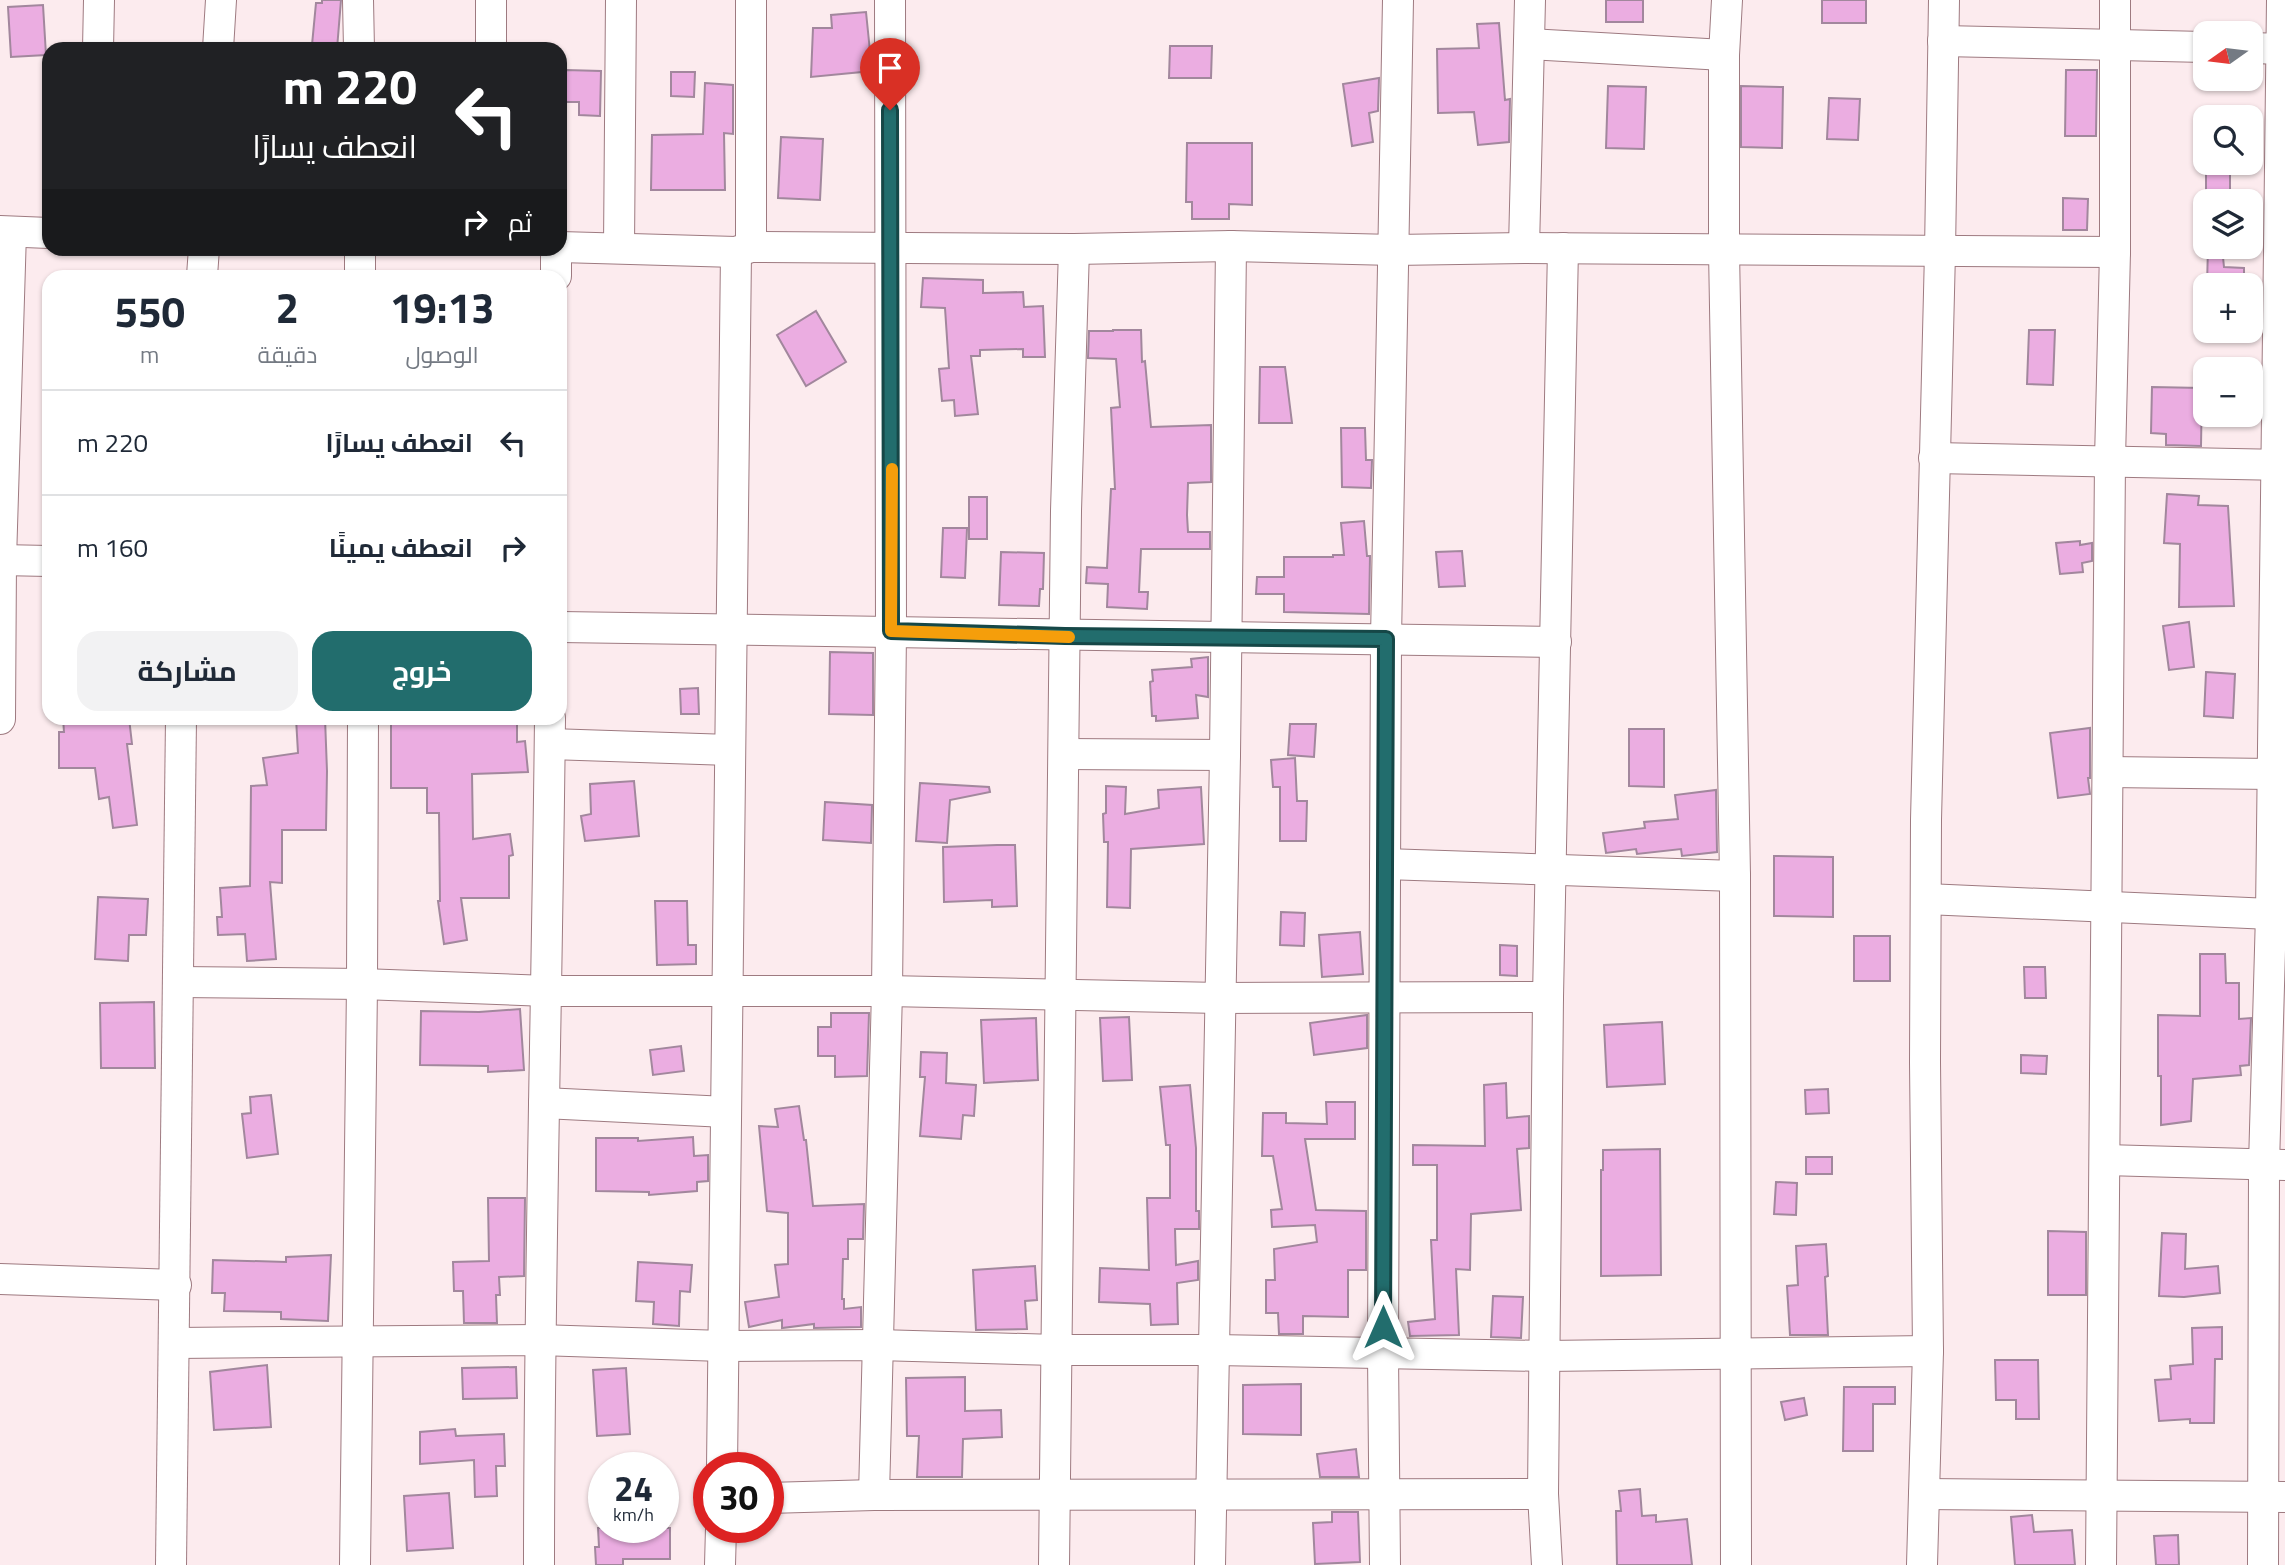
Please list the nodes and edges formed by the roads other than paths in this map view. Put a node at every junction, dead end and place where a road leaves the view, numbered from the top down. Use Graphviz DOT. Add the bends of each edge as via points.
graph roads {
  1 [pos="99,0"];
  2 [pos="221,0"];
  3 [pos="358,0"];
  4 [pos="491,0"];
  5 [pos="621,0"];
  6 [pos="751,0"];
  7 [pos="890,0"];
  8 [pos="1398,0"];
  9 [pos="1530,0"];
  10 [pos="1727,0"];
  11 [pos="1944,0"];
  12 [pos="2115,0"];
  13 [pos="2282,0"];
  14 [pos="1943,41"];
  15 [pos="98,42"];
  16 [pos="218,42"];
  17 [pos="359,42"];
  18 [pos="491,42"];
  19 [pos="1529,44"];
  20 [pos="2114,45"];
  21 [pos="2193,47"];
  22 [pos="2263,48"];
  23 [pos="2283,49"];
  24 [pos="1724,55"];
  25 [pos="5,232"];
  26 [pos="42,233"];
  27 [pos="1231,246"];
  28 [pos="619,247"];
  29 [pos="567,248"];
  30 [pos="890,248"];
  31 [pos="1524,248"];
  32 [pos="1563,248"];
  33 [pos="1074,249"];
  34 [pos="743,250"];
  35 [pos="1394,250"];
  36 [pos="1724,250"];
  37 [pos="1940,252"];
  38 [pos="2115,252"];
  39 [pos="1934,457"];
  40 [pos="2110,460"];
  41 [pos="2281,464"];
  42 [pos="0,560"];
  43 [pos="42,561"];
  44 [pos="567,627"];
  45 [pos="732,631"];
  46 [pos="891,631"];
  47 [pos="1065,636"];
  48 [pos="1227,639"];
  49 [pos="1386,639"];
  50 [pos="1556,642"];
  51 [pos="2279,691"];
  52 [pos="0,719"];
  53 [pos="181,725"];
  54 [pos="363,725"];
  55 [pos="550,731"];
  56 [pos="730,750"];
  57 [pos="1063,754"];
  58 [pos="1225,755"];
  59 [pos="2108,772"];
  60 [pos="2272,774"];
  61 [pos="1385,864"];
  62 [pos="1551,869"];
  63 [pos="1735,876"];
  64 [pos="1926,899"];
  65 [pos="2106,907"];
  66 [pos="2271,915"];
  67 [pos="179,982"];
  68 [pos="362,984"];
  69 [pos="547,991"];
  70 [pos="887,991"];
  71 [pos="729,992"];
  72 [pos="1061,995"];
  73 [pos="1384,996"];
  74 [pos="1548,997"];
  75 [pos="1220,998"];
  76 [pos="544,1103"];
  77 [pos="726,1112"];
  78 [pos="2105,1160"];
  79 [pos="2274,1165"];
  80 [pos="0,1279"];
  81 [pos="176,1285"];
  82 [pos="539,1340"];
  83 [pos="357,1342"];
  84 [pos="175,1343"];
  85 [pos="878,1345"];
  86 [pos="723,1346"];
  87 [pos="1056,1350"];
  88 [pos="1214,1350"];
  89 [pos="1928,1351"];
  90 [pos="1383,1354"];
  91 [pos="1736,1354"];
  92 [pos="1545,1356"];
  93 [pos="722,1452"];
  94 [pos="1385,1493"];
  95 [pos="1211,1494"];
  96 [pos="1543,1494"];
  97 [pos="1924,1494"];
  98 [pos="874,1495"];
  99 [pos="2102,1495"];
  100 [pos="1054,1496"];
  101 [pos="2275,1497"];
  102 [pos="784,1498"];
  103 [pos="721,1543"];
  104 [pos="171,1565"];
  105 [pos="355,1565"];
  106 [pos="539,1565"];
  107 [pos="720,1565"];
  108 [pos="1054,1565"];
  109 [pos="1210,1565"];
  110 [pos="1385,1565"];
  111 [pos="1547,1565"];
  112 [pos="1736,1565"];
  113 [pos="1922,1565"];
  114 [pos="2101,1565"];
  115 [pos="2263,1565"];
  1 -- 15 [label="street"];
  2 -- 16 [label="street"];
  3 -- 17 [label="street"];
  4 -- 18 [label="street"];
  5 -- 28 [label="street"];
  6 -- 34 [label="street"];
  7 -- 30 [label="street"];
  8 -- 35 [label="street"];
  9 -- 19 [label="street"];
  10 -- 24 [label="street"];
  11 -- 14 [label="street"];
  12 -- 20 [label="street"];
  13 -- 23 [label="street"];
  14 -- 20 [label="street"];
  14 -- 37 [label="street"];
  19 -- 24 [label="street"];
  19 -- 31 [label="street"];
  20 -- 21 [label="street"];
  20 -- 38 [label="street"];
  22 -- 23 [label="street"];
  23 -- 41 [label="street"];
  24 -- 36 [label="street"];
  25 -- 26 [label="street"];
  25 -- 42 [label="street"];
  27 -- 33 [label="street"];
  27 -- 35 [label="street"];
  27 -- 48 [label="street"];
  28 -- 29 [label="street"];
  28 -- 34 [label="street"];
  30 -- 33 [label="street"];
  30 -- 34 [label="street"];
  30 -- 46 [label="street"];
  31 -- 32 [label="street"];
  31 -- 35 [label="street"];
  32 -- 36 [label="street"];
  32 -- 50 [label="street"];
  33 -- 47 [label="street"];
  34 -- 45 [label="street"];
  35 -- 49 [label="street"];
  36 -- 37 [label="street"];
  36 -- 63 [label="street"];
  37 -- 38 [label="street"];
  37 -- 39 [label="street"];
  38 -- 40 [label="street"];
  39 -- 40 [label="street"];
  39 -- 64 [label="street"];
  40 -- 41 [label="street"];
  40 -- 59 [label="street"];
  41 -- 51 [label="street"];
  42 -- 43 [label="street"];
  42 -- 52 [label="street"];
  44 -- 45 [label="street"];
  45 -- 46 [label="street"];
  45 -- 56 [label="street"];
  46 -- 47 [label="street"];
  46 -- 70 [label="street"];
  47 -- 48 [label="street"];
  47 -- 57 [label="street"];
  48 -- 49 [label="street"];
  48 -- 58 [label="street"];
  49 -- 50 [label="street"];
  49 -- 61 [label="street"];
  50 -- 62 [label="street"];
  51 -- 60 [label="street"];
  53 -- 67 [label="street"];
  54 -- 68 [label="street"];
  55 -- 56 [label="street"];
  55 -- 69 [label="street"];
  56 -- 71 [label="street"];
  57 -- 58 [label="street"];
  57 -- 72 [label="street"];
  58 -- 75 [label="street"];
  59 -- 60 [label="street"];
  59 -- 65 [label="street"];
  60 -- 66 [label="street"];
  61 -- 62 [label="street"];
  61 -- 73 [label="street"];
  62 -- 63 [label="street"];
  62 -- 74 [label="street"];
  63 -- 91 [label="street"];
  64 -- 65 [label="street"];
  64 -- 89 [label="street"];
  65 -- 66 [label="street"];
  65 -- 78 [label="street"];
  66 -- 79 [label="street"];
  67 -- 68 [label="street"];
  67 -- 81 [label="street"];
  68 -- 69 [label="street"];
  68 -- 83 [label="street"];
  69 -- 71 [label="street"];
  69 -- 76 [label="street"];
  70 -- 71 [label="street"];
  70 -- 72 [label="street"];
  70 -- 85 [label="street"];
  71 -- 77 [label="street"];
  72 -- 75 [label="street"];
  72 -- 87 [label="street"];
  73 -- 74 [label="street"];
  73 -- 75 [label="street"];
  73 -- 90 [label="street"];
  74 -- 92 [label="street"];
  75 -- 88 [label="street"];
  76 -- 77 [label="street"];
  76 -- 82 [label="street"];
  77 -- 86 [label="street"];
  78 -- 79 [label="street"];
  78 -- 99 [label="street"];
  79 -- 101 [label="street"];
  80 -- 81 [label="street"];
  81 -- 84 [label="street"];
  82 -- 83 [label="street"];
  82 -- 86 [label="street"];
  82 -- 106 [label="street"];
  83 -- 84 [label="street"];
  83 -- 105 [label="street"];
  84 -- 104 [label="street"];
  85 -- 86 [label="street"];
  85 -- 87 [label="street"];
  85 -- 98 [label="street"];
  86 -- 93 [label="street"];
  87 -- 88 [label="street"];
  87 -- 100 [label="street"];
  88 -- 90 [label="street"];
  88 -- 95 [label="street"];
  89 -- 91 [label="street"];
  89 -- 97 [label="street"];
  90 -- 92 [label="street"];
  90 -- 94 [label="street"];
  91 -- 92 [label="street"];
  91 -- 112 [label="street"];
  92 -- 96 [label="street"];
  94 -- 95 [label="street"];
  94 -- 96 [label="street"];
  94 -- 110 [label="street"];
  95 -- 100 [label="street"];
  95 -- 109 [label="street"];
  96 -- 111 [label="street"];
  97 -- 99 [label="street"];
  97 -- 113 [label="street"];
  98 -- 100 [label="street"];
  98 -- 102 [label="street"];
  99 -- 101 [label="street"];
  99 -- 114 [label="street"];
  100 -- 108 [label="street"];
  101 -- 115 [label="street"];
  103 -- 107 [label="street"];
}
